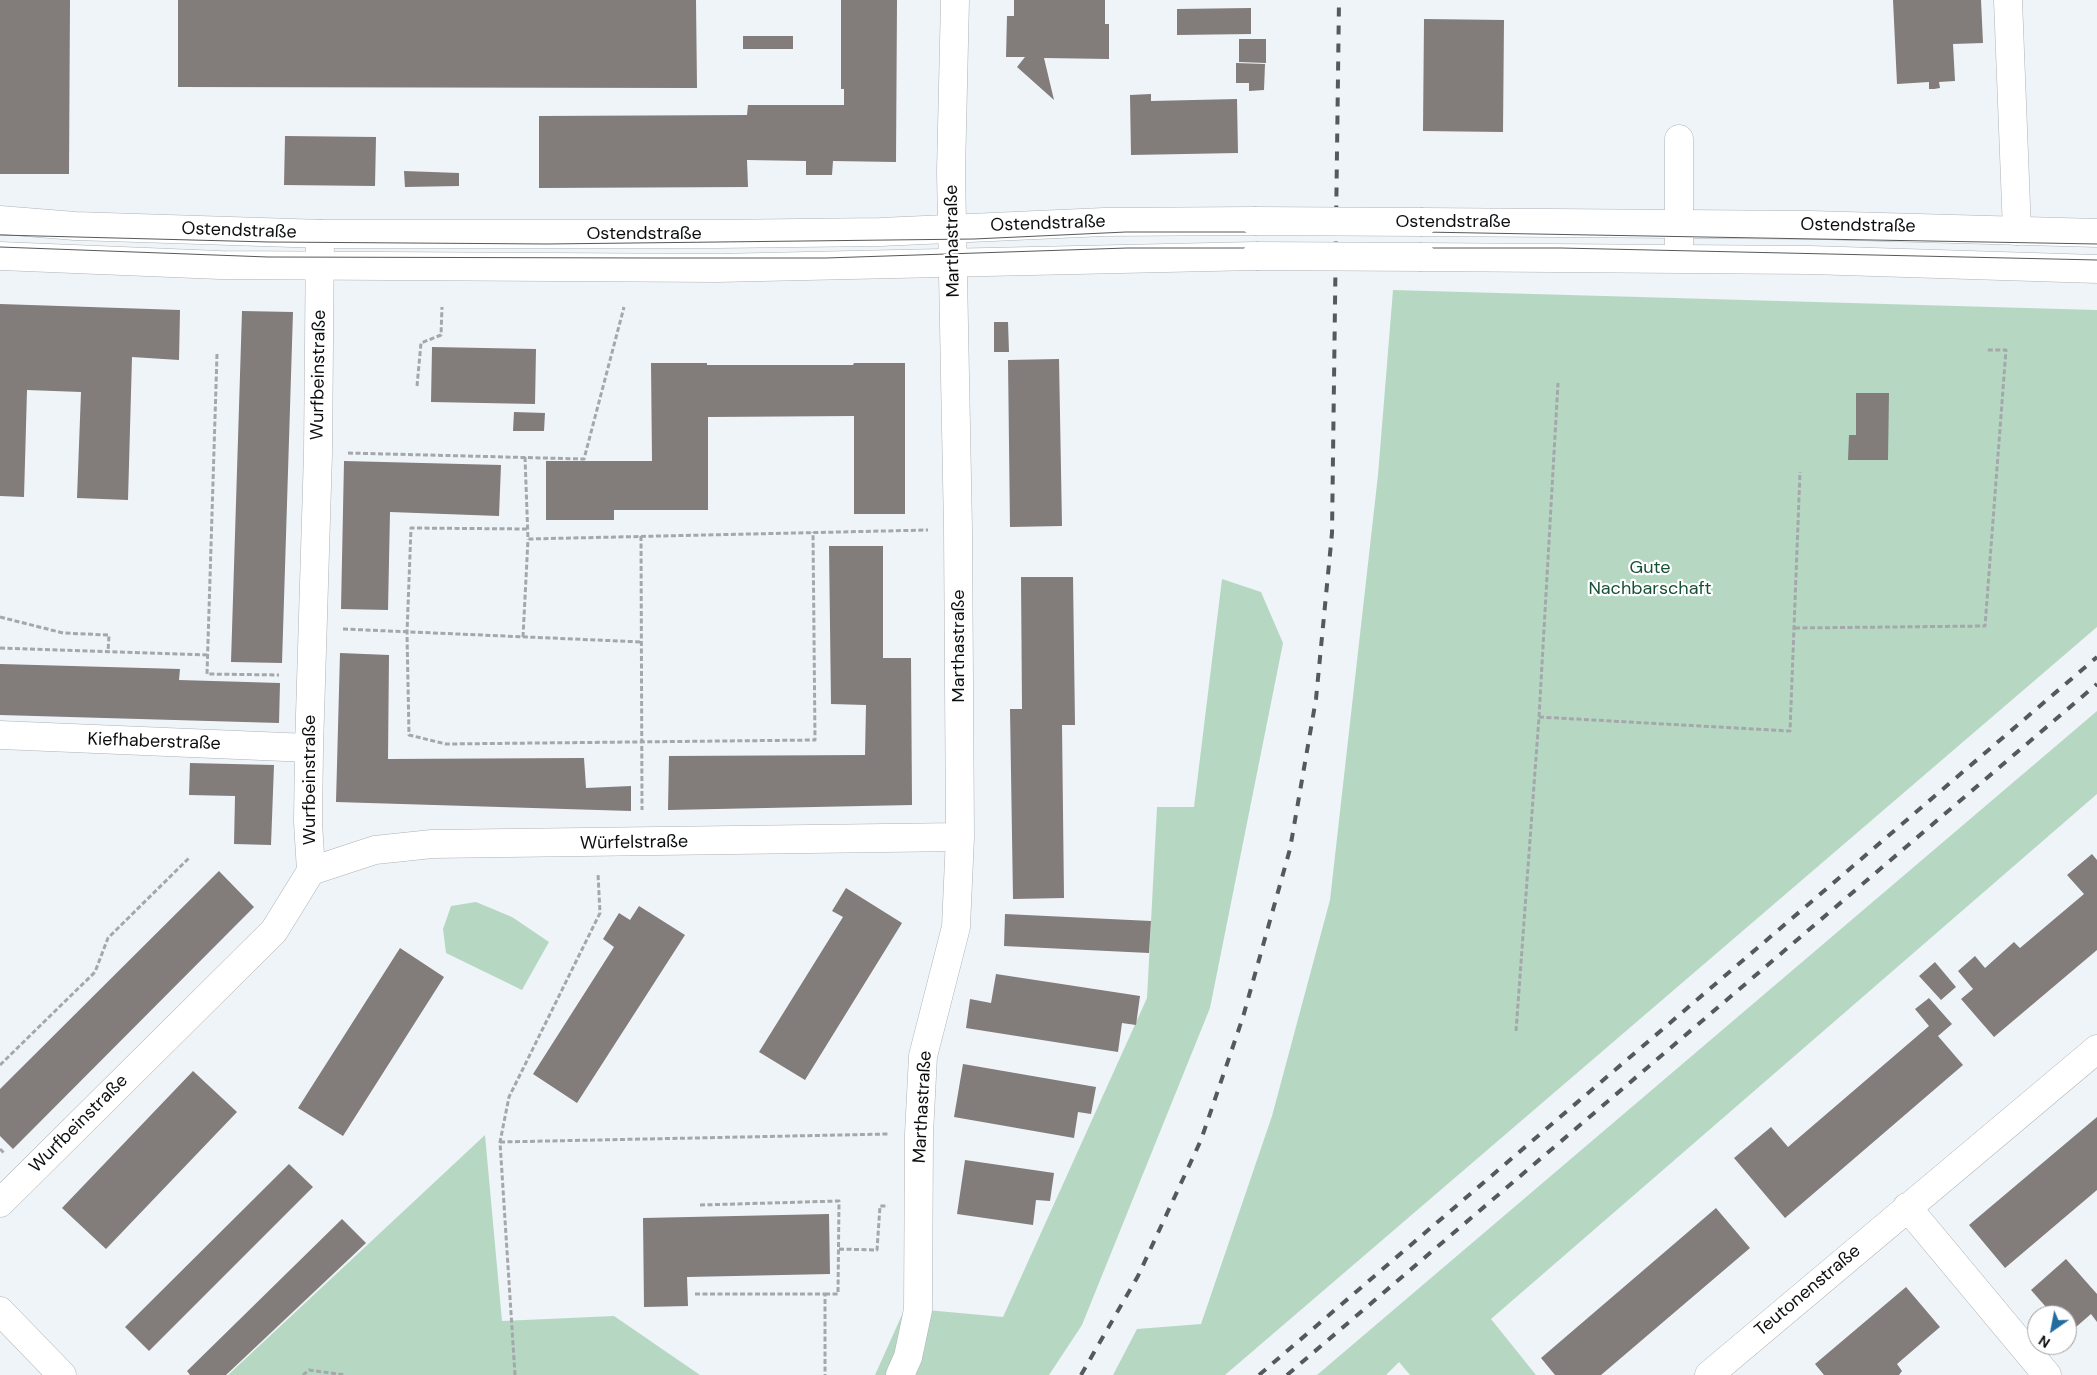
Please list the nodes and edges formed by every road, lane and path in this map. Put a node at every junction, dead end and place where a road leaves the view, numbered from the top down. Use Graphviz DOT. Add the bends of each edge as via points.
graph roads {
  1 [pos="955,0"];
  2 [pos="2008,0"];
  3 [pos="1679,139"];
  4 [pos="0,220"];
  5 [pos="1678,224"];
  6 [pos="952,228"];
  7 [pos="2017,230"];
  8 [pos="320,234"];
  9 [pos="2097,234"];
  10 [pos="0,256"];
  11 [pos="1678,258"];
  12 [pos="954,262"];
  13 [pos="320,266"];
  14 [pos="2097,268"];
  15 [pos="442,307"];
  16 [pos="624,307"];
  17 [pos="1987,350"];
  18 [pos="217,354"];
  19 [pos="1558,383"];
  20 [pos="417,386"];
  21 [pos="318,453"];
  22 [pos="525,457"];
  23 [pos="1800,472"];
  24 [pos="527,529"];
  25 [pos="958,529"];
  26 [pos="813,532"];
  27 [pos="641,536"];
  28 [pos="528,539"];
  29 [pos="0,617"];
  30 [pos="313,626"];
  31 [pos="1795,628"];
  32 [pos="407,633"];
  33 [pos="523,637"];
  34 [pos="642,642"];
  35 [pos="0,648"];
  36 [pos="108,652"];
  37 [pos="208,655"];
  38 [pos="312,677"];
  39 [pos="1539,717"];
  40 [pos="0,735"];
  41 [pos="642,742"];
  42 [pos="309,748"];
  43 [pos="960,837"];
  44 [pos="597,843"];
  45 [pos="642,843"];
  46 [pos="189,858"];
  47 [pos="311,871"];
  48 [pos="1516,1031"];
  49 [pos="2097,1049"];
  50 [pos="0,1064"];
  51 [pos="919,1134"];
  52 [pos="500,1142"];
  53 [pos="0,1202"];
  54 [pos="700,1205"];
  55 [pos="880,1206"];
  56 [pos="1907,1207"];
  57 [pos="839,1249"];
  58 [pos="695,1294"];
  59 [pos="825,1294"];
  60 [pos="0,1311"];
  61 [pos="62,1375"];
  62 [pos="303,1375"];
  63 [pos="345,1375"];
  64 [pos="515,1375"];
  65 [pos="824,1375"];
  66 [pos="900,1375"];
  67 [pos="1709,1375"];
  68 [pos="2047,1375"];
  1 -- 6 [label="street, Marthastraße"];
  2 -- 7 [label="street"];
  3 -- 5 [label="street"];
  4 -- 8 [label="street, Ostendstraße" via="75,226"];
  5 -- 6 [label="street, Ostendstraße, bridge" via="1254,221"];
  5 -- 7 [label="street, Ostendstraße"];
  5 -- 11 [label="street"];
  6 -- 8 [label="street, Ostendstraße" via="812,234"];
  6 -- 12 [label="street, Marthastraße"];
  7 -- 9 [label="street, Ostendstraße"];
  8 -- 13 [label="street, Wurfbeinstraße"];
  10 -- 13 [label="street, Ostendstraße"];
  11 -- 12 [label="street, Ostendstraße, bridge" via="1256,256"];
  11 -- 14 [label="street, Ostendstraße"];
  12 -- 13 [label="street, Ostendstraße" via="717,268"];
  12 -- 25 [label="street, Marthastraße"];
  13 -- 21 [label="street, Wurfbeinstraße"];
  15 -- 20 [label="path" via="441,335 421,343"];
  16 -- 22 [label="path" via="584,459"];
  17 -- 31 [label="path" via="2006,350 1985,626"];
  18 -- 37 [label="path"];
  19 -- 39 [label="path"];
  21 -- 22 [label="path"];
  21 -- 30 [label="street, Wurfbeinstraße"];
  22 -- 24 [label="path"];
  23 -- 31 [label="path"];
  24 -- 28 [label="path"];
  24 -- 32 [label="path" via="411,528"];
  25 -- 26 [label="path"];
  25 -- 43 [label="street, Marthastraße"];
  26 -- 27 [label="path"];
  26 -- 41 [label="path" via="815,740"];
  27 -- 28 [label="path"];
  27 -- 34 [label="path"];
  28 -- 33 [label="path"];
  29 -- 36 [label="path" via="63,633 109,635"];
  30 -- 32 [label="path"];
  30 -- 38 [label="street, Wurfbeinstraße"];
  31 -- 39 [label="path" via="1790,731"];
  32 -- 33 [label="path"];
  32 -- 41 [label="path" via="408,735 446,744"];
  33 -- 34 [label="path"];
  34 -- 41 [label="path"];
  35 -- 36 [label="path"];
  36 -- 37 [label="path"];
  37 -- 38 [label="path" via="207,674"];
  38 -- 42 [label="street, Wurfbeinstraße"];
  39 -- 48 [label="path"];
  40 -- 42 [label="street, Kiefhaberstraße"];
  41 -- 45 [label="path"];
  42 -- 47 [label="street, Wurfbeinstraße"];
  43 -- 45 [label="street, Würfelstraße"];
  43 -- 51 [label="street, Marthastraße" via="956,927 923,1056"];
  44 -- 45 [label="street, Würfelstraße"];
  44 -- 47 [label="street, Würfelstraße" via="432,844 375,850"];
  44 -- 52 [label="path" via="600,913 509,1097"];
  46 -- 50 [label="path" via="108,938 95,972"];
  47 -- 53 [label="street, Wurfbeinstraße" via="274,931"];
  49 -- 56 [label="street, Teutonenstraße"];
  51 -- 52 [label="path"];
  51 -- 66 [label="street, Marthastraße" via="918,1310 908,1357"];
  52 -- 64 [label="path"];
  54 -- 57 [label="path" via="839,1201"];
  55 -- 57 [label="path" via="877,1250"];
  56 -- 67 [label="street, Teutonenstraße"];
  56 -- 68 [label="street"];
  57 -- 59 [label="path" via="838,1294"];
  58 -- 59 [label="path"];
  59 -- 65 [label="path"];
  60 -- 61 [label="street"];
  62 -- 63 [label="path" via="309,1370"];
}
